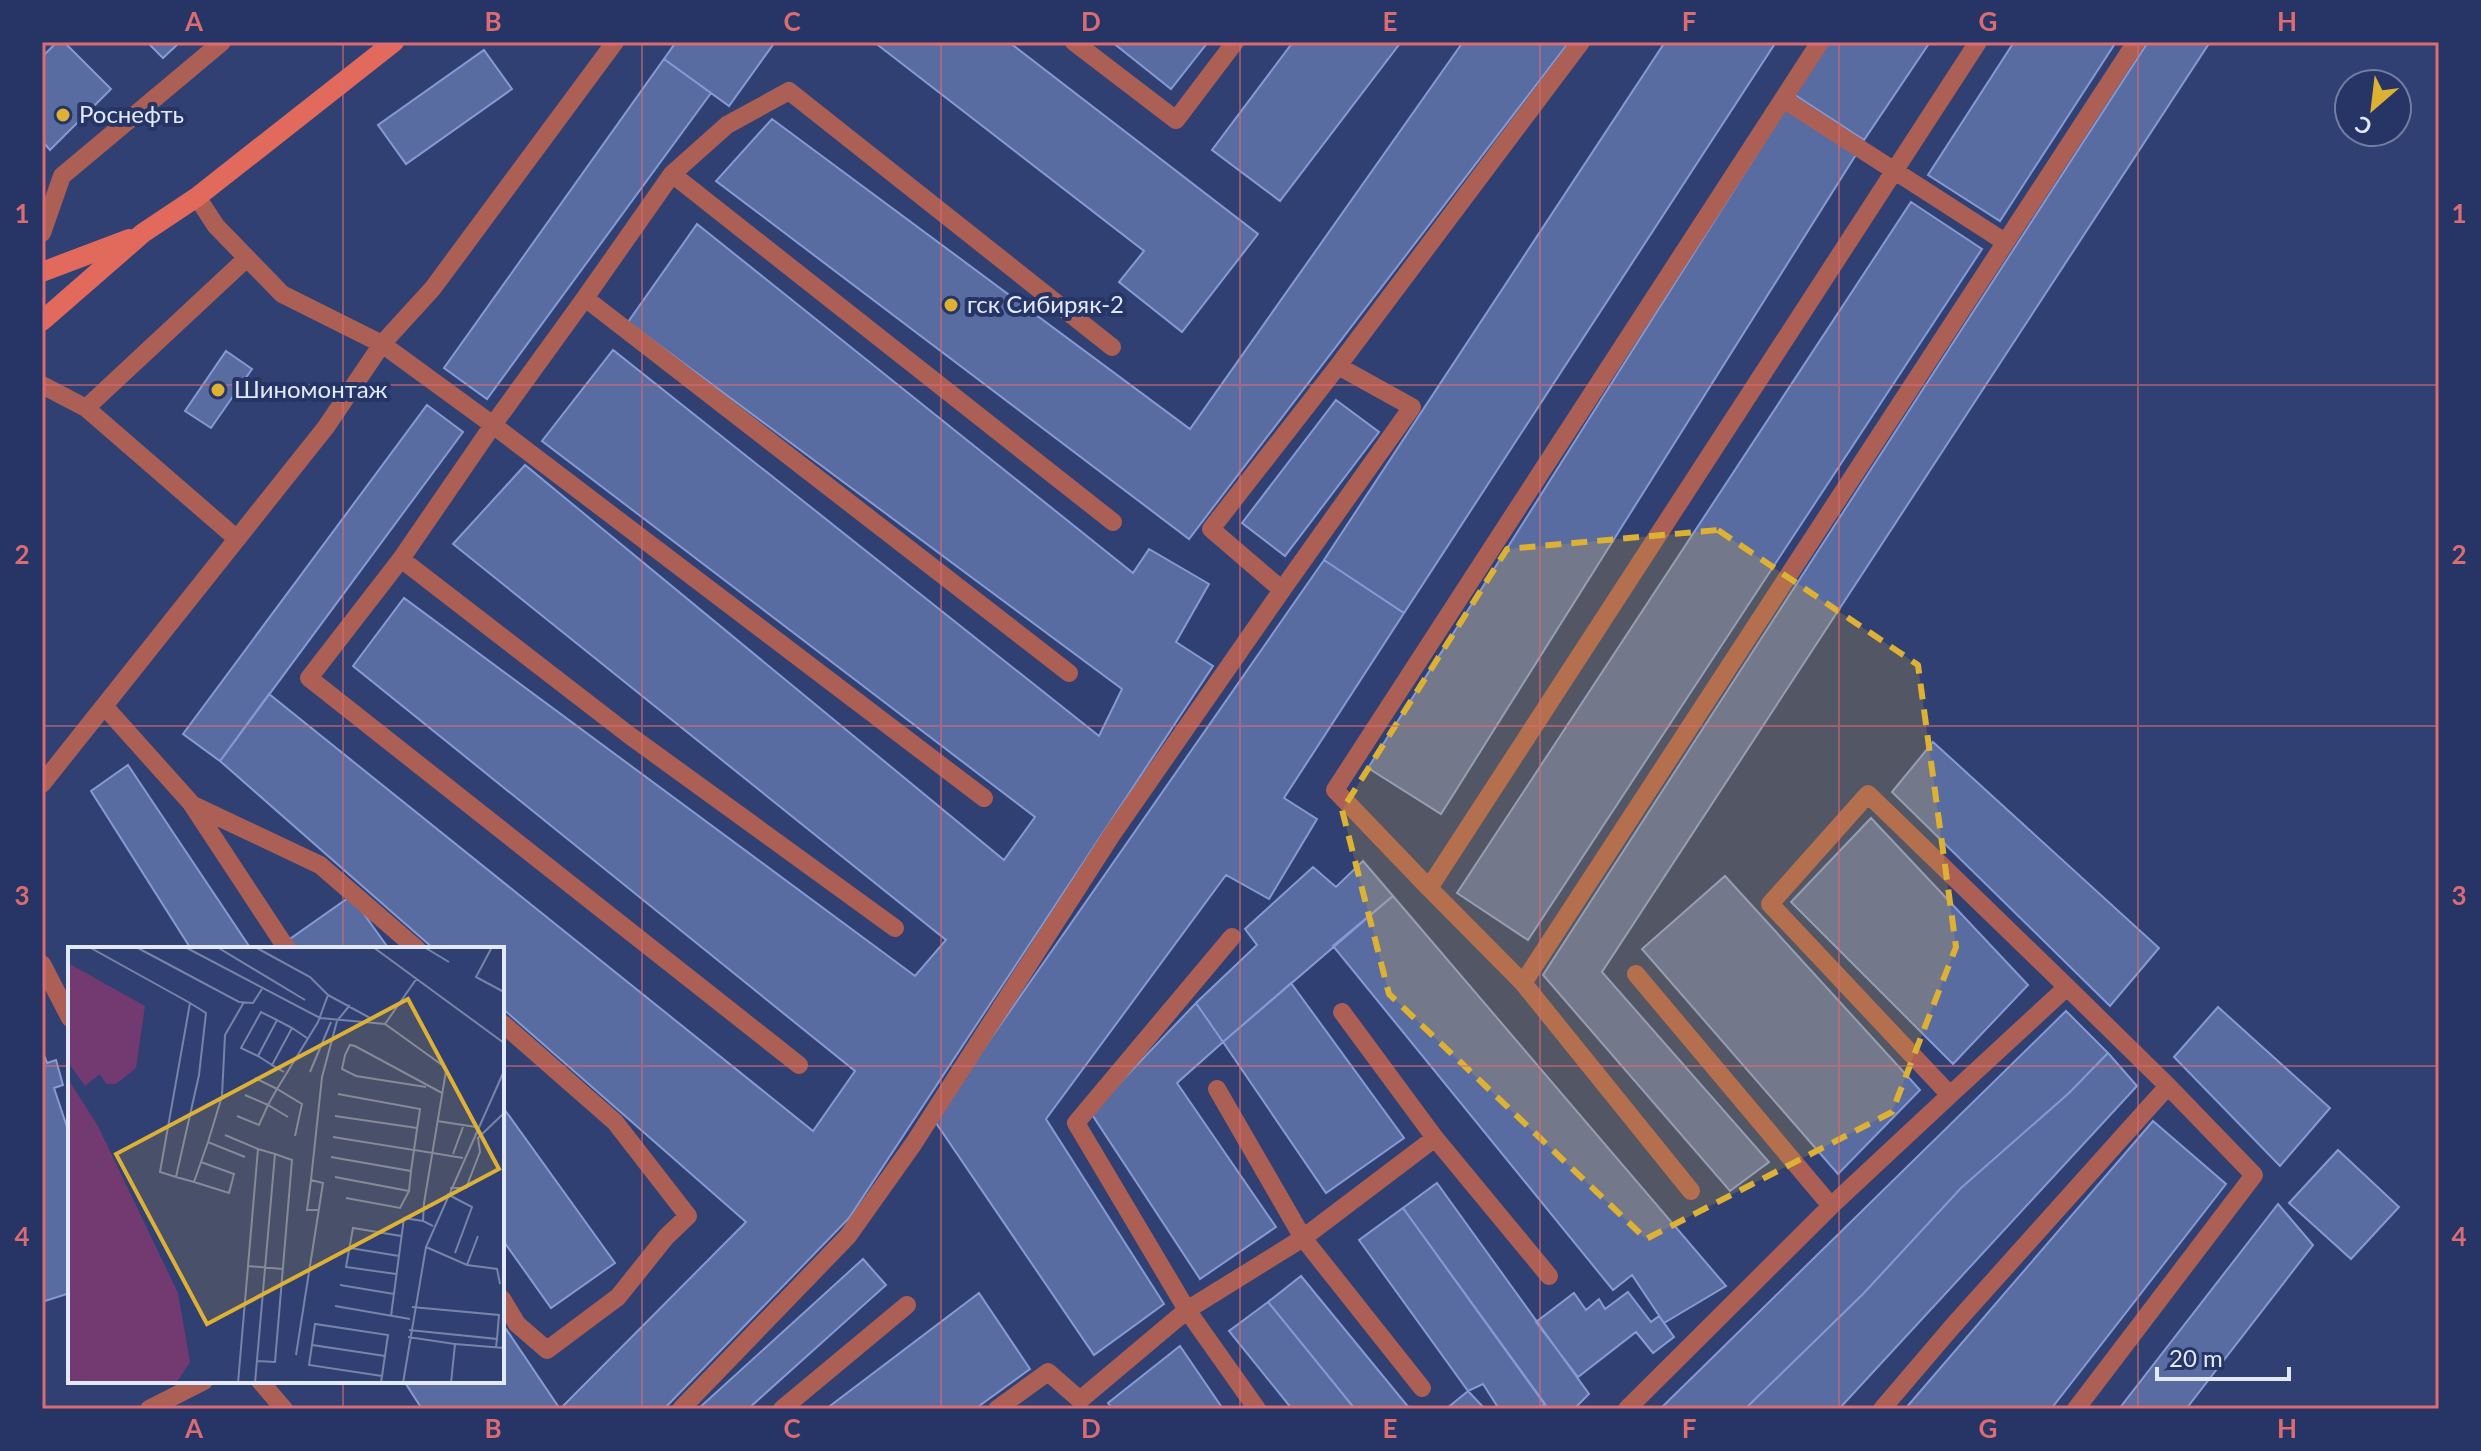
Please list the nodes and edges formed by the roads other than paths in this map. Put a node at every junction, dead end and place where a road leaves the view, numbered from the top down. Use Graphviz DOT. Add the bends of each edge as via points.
graph roads {
  1 [pos="222,42"];
  2 [pos="615,42"];
  3 [pos="1074,42"];
  4 [pos="1235,42"];
  5 [pos="1581,42"];
  6 [pos="1820,42"];
  7 [pos="1978,42"];
  8 [pos="2136,42"];
  9 [pos="387,44"];
  10 [pos="1783,99"];
  11 [pos="1894,171"];
  12 [pos="672,174"];
  13 [pos="197,197"];
  14 [pos="42,233"];
  15 [pos="143,233"];
  16 [pos="2005,242"];
  17 [pos="247,258"];
  18 [pos="42,272"];
  19 [pos="585,298"];
  20 [pos="42,321"];
  21 [pos="382,344"];
  22 [pos="1112,347"];
  23 [pos="1338,366"];
  24 [pos="42,385"];
  25 [pos="86,408"];
  26 [pos="493,425"];
  27 [pos="1113,522"];
  28 [pos="236,538"];
  29 [pos="401,559"];
  30 [pos="1282,590"];
  31 [pos="1069,673"];
  32 [pos="105,707"];
  33 [pos="42,784"];
  34 [pos="984,798"];
  35 [pos="191,803"];
  36 [pos="1429,888"];
  37 [pos="895,928"];
  38 [pos="1232,937"];
  39 [pos="286,947"];
  40 [pos="415,947"];
  41 [pos="42,964"];
  42 [pos="1636,974"];
  43 [pos="1523,983"];
  44 [pos="2067,987"];
  45 [pos="1342,1012"];
  46 [pos="68,1014"];
  47 [pos="504,1025"];
  48 [pos="799,1065"];
  49 [pos="2168,1086"];
  50 [pos="1217,1089"];
  51 [pos="1950,1095"];
  52 [pos="1435,1138"];
  53 [pos="1691,1191"];
  54 [pos="1831,1206"];
  55 [pos="1303,1238"];
  56 [pos="1549,1276"];
  57 [pos="504,1302"];
  58 [pos="907,1305"];
  59 [pos="1187,1310"];
  60 [pos="200,1383"];
  61 [pos="262,1383"];
  62 [pos="1422,1388"];
  63 [pos="1083,1404"];
  64 [pos="149,1409"];
  65 [pos="284,1409"];
  66 [pos="681,1409"];
  67 [pos="782,1409"];
  68 [pos="997,1409"];
  69 [pos="1257,1409"];
  70 [pos="1627,1409"];
  71 [pos="1882,1409"];
  72 [pos="2076,1409"];
  1 -- 14 [label="lane" via="62,176"];
  2 -- 21 [label="lane" via="433,288"];
  3 -- 4 [label="lane" via="1176,120"];
  5 -- 23 [label="lane"];
  6 -- 10 [label="lane"];
  7 -- 11 [label="lane"];
  8 -- 16 [label="lane"];
  9 -- 13 [label="street"];
  10 -- 11 [label="lane"];
  10 -- 36 [label="lane" via="1335,790"];
  11 -- 16 [label="lane"];
  11 -- 36 [label="lane"];
  12 -- 19 [label="lane"];
  12 -- 22 [label="lane" via="727,125 789,91"];
  12 -- 27 [label="lane"];
  13 -- 15 [label="street"];
  13 -- 17 [label="lane"];
  15 -- 18 [label="street"];
  15 -- 20 [label="street"];
  16 -- 43 [label="lane"];
  17 -- 21 [label="lane" via="282,294"];
  17 -- 25 [label="lane"];
  19 -- 26 [label="lane"];
  19 -- 31 [label="lane"];
  21 -- 26 [label="lane"];
  21 -- 28 [label="lane" via="326,427"];
  23 -- 30 [label="lane" via="1211,529"];
  23 -- 30 [label="lane" via="1412,407"];
  24 -- 25 [label="lane"];
  25 -- 28 [label="lane"];
  26 -- 29 [label="lane"];
  26 -- 34 [label="lane"];
  28 -- 32 [label="lane"];
  29 -- 37 [label="lane" via="629,735"];
  29 -- 48 [label="lane" via="309,678"];
  30 -- 66 [label="lane" via="1113,833 914,1143 848,1236"];
  32 -- 33 [label="lane"];
  32 -- 35 [label="lane"];
  35 -- 39 [label="lane"];
  35 -- 40 [label="lane" via="320,865"];
  36 -- 43 [label="lane"];
  38 -- 59 [label="lane" via="1076,1123"];
  41 -- 46 [label="lane"];
  42 -- 54 [label="lane"];
  43 -- 53 [label="lane"];
  44 -- 49 [label="lane"];
  44 -- 51 [label="lane"];
  44 -- 51 [label="lane" via="1868,794 1770,904"];
  45 -- 52 [label="lane"];
  47 -- 57 [label="lane" via="615,1122 688,1216 618,1297 547,1350 517,1324"];
  49 -- 71 [label="lane"];
  49 -- 72 [label="lane" via="2254,1175"];
  50 -- 55 [label="lane"];
  51 -- 54 [label="lane"];
  52 -- 55 [label="lane"];
  52 -- 56 [label="lane"];
  54 -- 70 [label="lane"];
  55 -- 59 [label="lane"];
  55 -- 62 [label="lane"];
  58 -- 67 [label="lane"];
  59 -- 63 [label="lane"];
  59 -- 69 [label="lane"];
  60 -- 64 [label="lane"];
  61 -- 65 [label="lane"];
  63 -- 68 [label="lane" via="1048,1372"];
}
